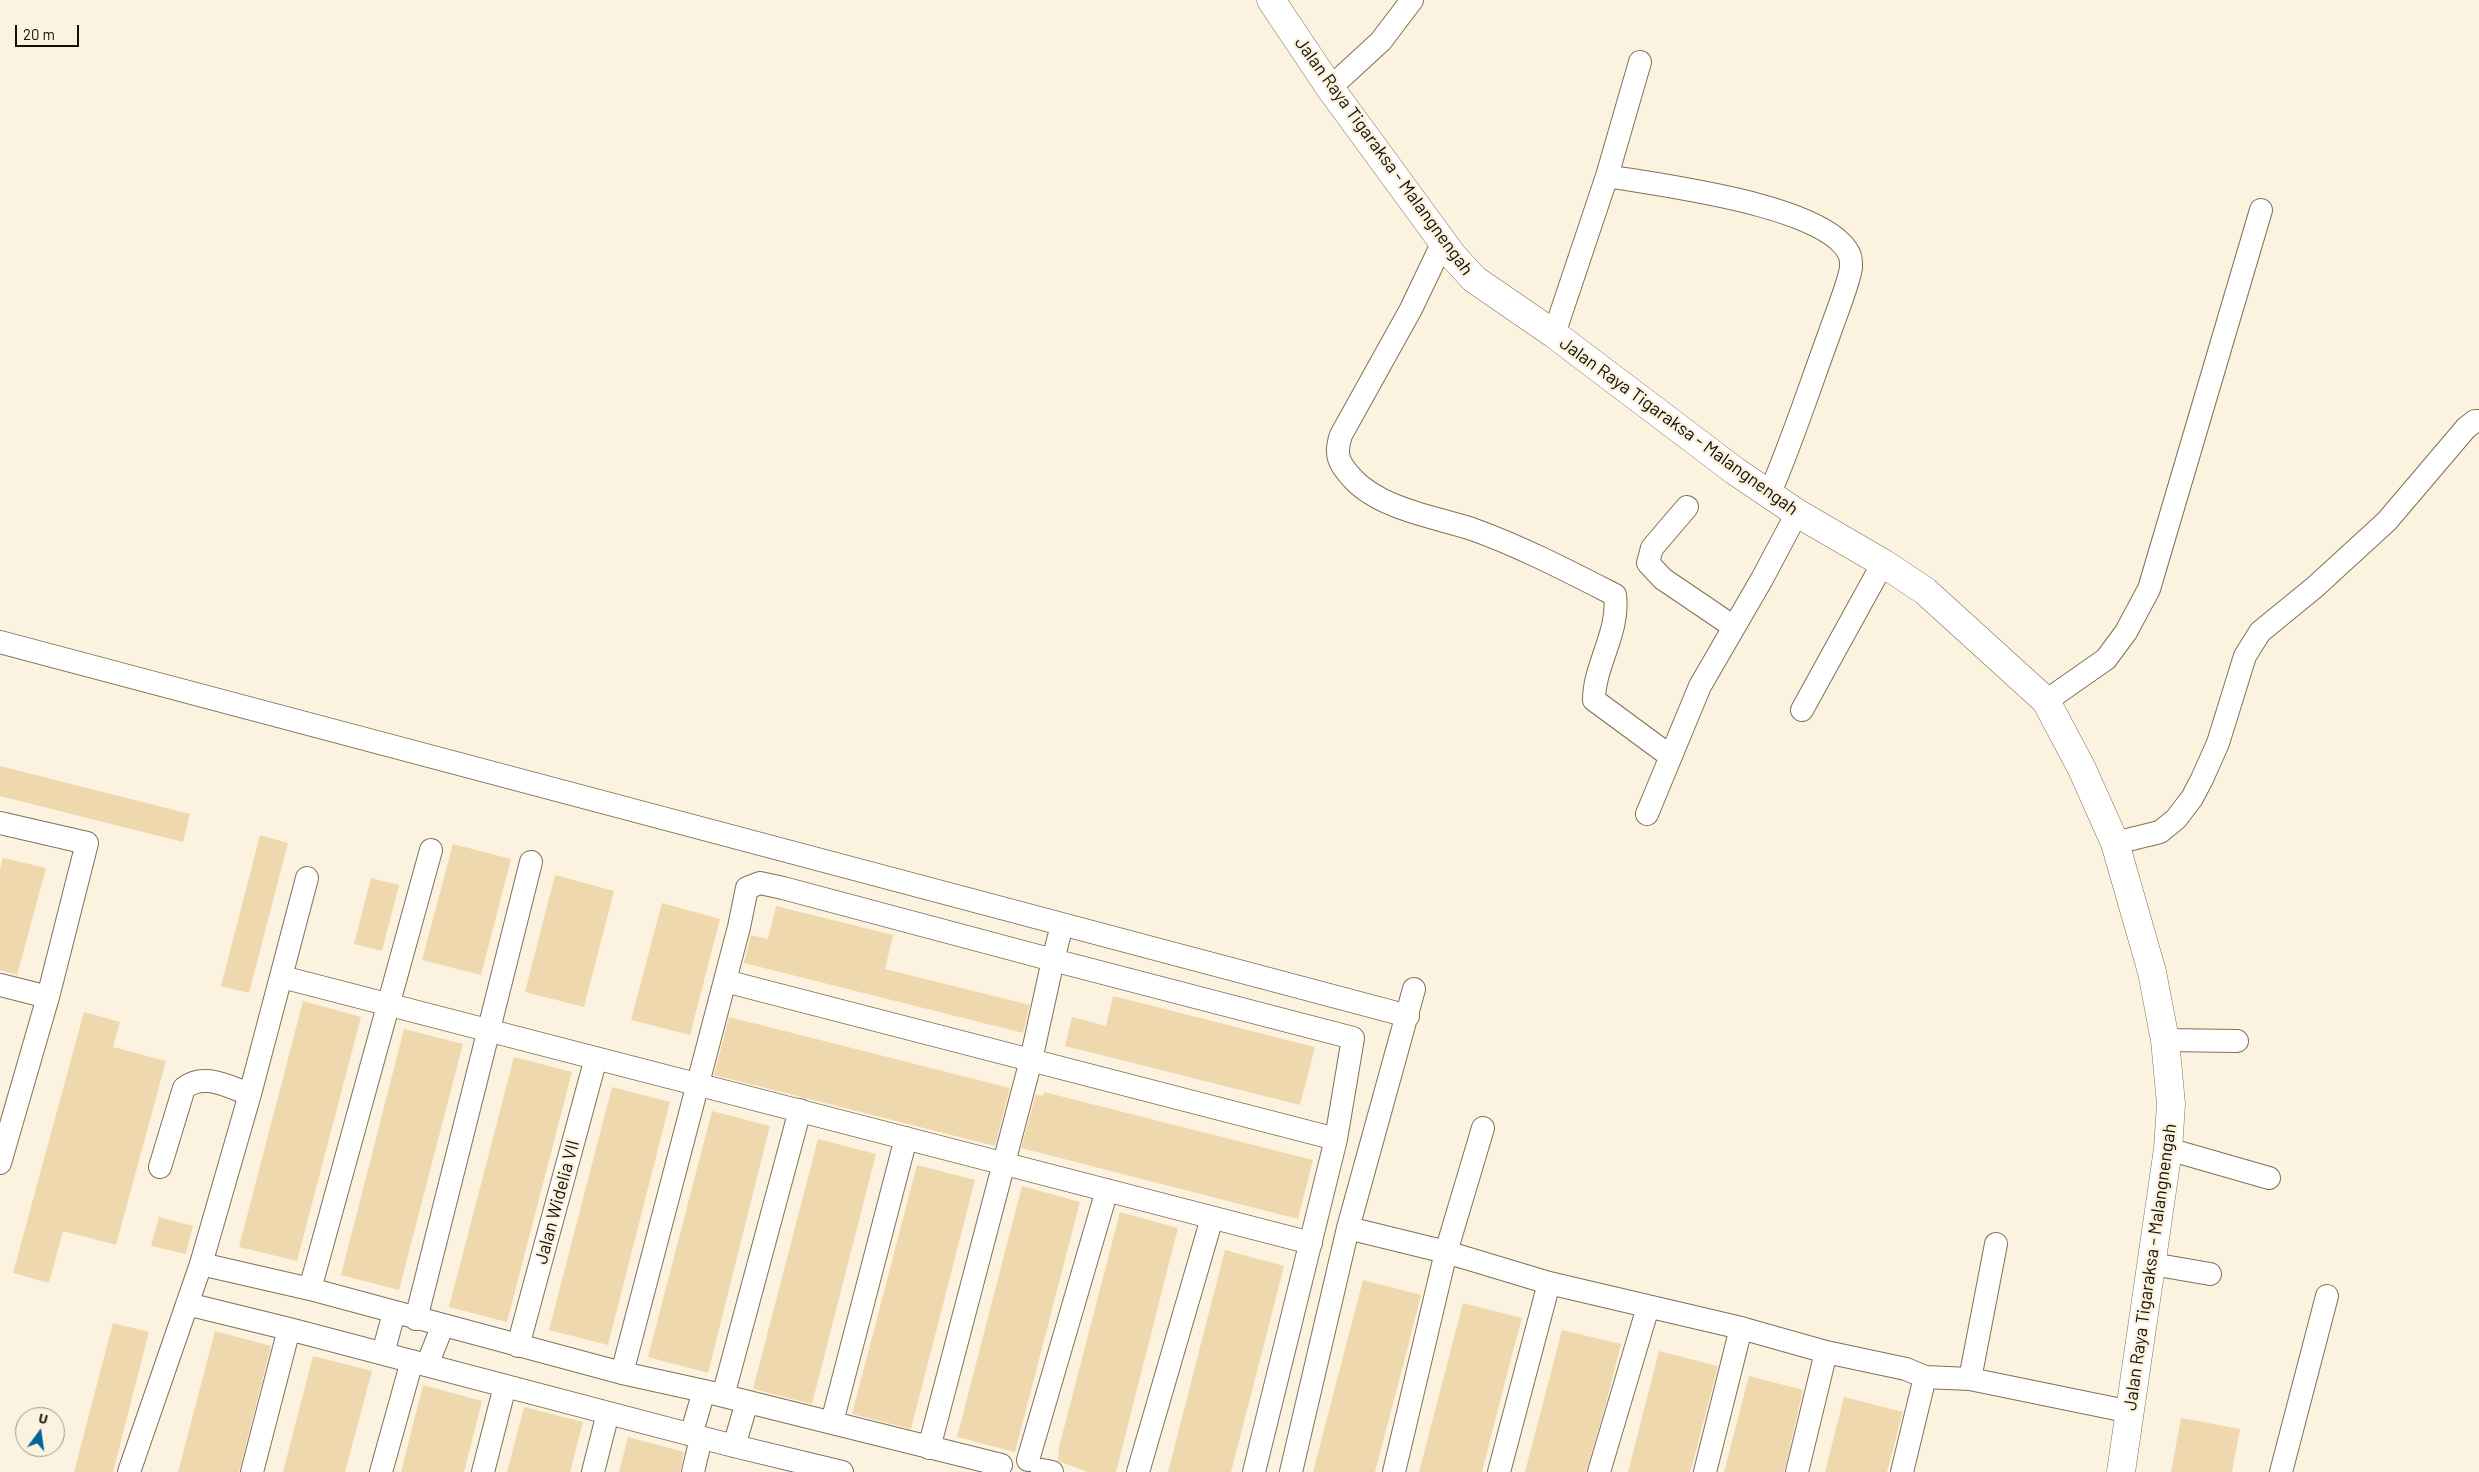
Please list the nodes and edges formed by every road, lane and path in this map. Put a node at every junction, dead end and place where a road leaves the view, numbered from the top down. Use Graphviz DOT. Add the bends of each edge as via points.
graph roads {
  1 [pos="1271,0"];
  2 [pos="1412,0"];
  3 [pos="1640,62"];
  4 [pos="1330,88"];
  5 [pos="1607,176"];
  6 [pos="2260,210"];
  7 [pos="1443,242"];
  8 [pos="1554,334"];
  9 [pos="2479,421"];
  10 [pos="1769,495"];
  11 [pos="1687,507"];
  12 [pos="1797,513"];
  13 [pos="1883,563"];
  14 [pos="1734,627"];
  15 [pos="0,642"];
  16 [pos="2046,701"];
  17 [pos="1802,710"];
  18 [pos="1670,756"];
  19 [pos="1647,814"];
  20 [pos="0,822"];
  21 [pos="2115,843"];
  22 [pos="431,850"];
  23 [pos="531,862"];
  24 [pos="307,878"];
  25 [pos="1062,926"];
  26 [pos="1053,960"];
  27 [pos="282,977"];
  28 [pos="725,981"];
  29 [pos="0,985"];
  30 [pos="1414,989"];
  31 [pos="48,997"];
  32 [pos="388,1004"];
  33 [pos="1408,1016"];
  34 [pos="488,1029"];
  35 [pos="2165,1040"];
  36 [pos="2237,1041"];
  37 [pos="596,1058"];
  38 [pos="1032,1060"];
  39 [pos="698,1084"];
  40 [pos="250,1094"];
  41 [pos="800,1110"];
  42 [pos="1483,1128"];
  43 [pos="906,1138"];
  44 [pos="1336,1139"];
  45 [pos="2168,1149"];
  46 [pos="0,1163"];
  47 [pos="1004,1164"];
  48 [pos="160,1167"];
  49 [pos="2269,1178"];
  50 [pos="1107,1190"];
  51 [pos="1212,1218"];
  52 [pos="1348,1228"];
  53 [pos="1311,1243"];
  54 [pos="1996,1244"];
  55 [pos="1446,1252"];
  56 [pos="201,1264"];
  57 [pos="2152,1264"];
  58 [pos="2210,1274"];
  59 [pos="1549,1283"];
  60 [pos="310,1289"];
  61 [pos="2327,1296"];
  62 [pos="187,1304"];
  63 [pos="1648,1306"];
  64 [pos="394,1313"];
  65 [pos="416,1319"];
  66 [pos="442,1325"];
  67 [pos="1741,1328"];
  68 [pos="289,1329"];
  69 [pos="518,1346"];
  70 [pos="1826,1352"];
  71 [pos="383,1353"];
  72 [pos="420,1363"];
  73 [pos="622,1373"];
  74 [pos="1925,1377"];
  75 [pos="1970,1378"];
  76 [pos="505,1386"];
  77 [pos="713,1393"];
  78 [pos="747,1402"];
  79 [pos="2131,1412"];
  80 [pos="608,1413"];
  81 [pos="832,1422"];
  82 [pos="696,1436"];
  83 [pos="734,1446"];
  84 [pos="929,1448"];
  85 [pos="814,1469"];
  86 [pos="999,1469"];
  87 [pos="1041,1469"];
  88 [pos="129,1472"];
  89 [pos="252,1472"];
  90 [pos="381,1472"];
  91 [pos="483,1472"];
  92 [pos="593,1472"];
  93 [pos="692,1472"];
  94 [pos="842,1472"];
  95 [pos="1138,1472"];
  96 [pos="1254,1472"];
  97 [pos="1290,1472"];
  98 [pos="1394,1472"];
  99 [pos="1499,1472"];
  100 [pos="1599,1472"];
  101 [pos="1705,1472"];
  102 [pos="1797,1472"];
  103 [pos="1902,1472"];
  104 [pos="2121,1472"];
  105 [pos="2282,1472"];
  1 -- 4 [label="main road, Jalan Raya Tigaraksa - Malangnengah"];
  2 -- 4 [label="street" via="1381,41"];
  3 -- 5 [label="street"];
  4 -- 7 [label="main road, Jalan Raya Tigaraksa - Malangnengah"];
  5 -- 8 [label="street"];
  5 -- 10 [label="street" via="1747,201 1778,210 1839,240 1850,255 1851,268 1840,303"];
  6 -- 16 [label="street" via="2149,589 2126,632 2106,659"];
  7 -- 8 [label="main road, Jalan Raya Tigaraksa - Malangnengah" via="1474,279"];
  7 -- 18 [label="street" via="1411,309 1341,435 1337,446 1339,460 1354,480 1373,494 1412,512 1472,529 1542,557 1615,595 1611,635 1594,690 1594,700"];
  8 -- 10 [label="main road, Jalan Raya Tigaraksa - Malangnengah"];
  9 -- 21 [label="street" via="2466,428 2387,522 2260,632 2245,656 2218,742 2202,779 2176,819 2160,832"];
  10 -- 12 [label="main road, Jalan Raya Tigaraksa - Malangnengah"];
  11 -- 14 [label="street" via="1652,548 1648,563 1663,579"];
  12 -- 13 [label="main road, Jalan Raya Tigaraksa - Malangnengah"];
  12 -- 14 [label="street"];
  13 -- 16 [label="main road, Jalan Raya Tigaraksa - Malangnengah" via="1924,591"];
  13 -- 17 [label="street"];
  14 -- 18 [label="street" via="1700,686"];
  15 -- 25 [label="street"];
  16 -- 21 [label="main road, Jalan Raya Tigaraksa - Malangnengah" via="2082,769"];
  18 -- 19 [label="street"];
  20 -- 31 [label="street" via="87,844"];
  21 -- 35 [label="main road, Jalan Raya Tigaraksa - Malangnengah" via="2152,972"];
  22 -- 32 [label="street"];
  23 -- 34 [label="street"];
  24 -- 27 [label="street"];
  25 -- 26 [label="street"];
  25 -- 33 [label="street"];
  26 -- 28 [label="street" via="760,883 747,888"];
  26 -- 38 [label="street"];
  26 -- 44 [label="street" via="1353,1038"];
  27 -- 32 [label="street"];
  27 -- 40 [label="street"];
  28 -- 38 [label="street"];
  28 -- 39 [label="street"];
  29 -- 31 [label="street"];
  30 -- 33 [label="street"];
  31 -- 46 [label="street"];
  32 -- 34 [label="street"];
  32 -- 60 [label="street"];
  33 -- 52 [label="street"];
  34 -- 37 [label="street"];
  34 -- 65 [label="street"];
  35 -- 36 [label="street"];
  35 -- 45 [label="main road, Jalan Raya Tigaraksa - Malangnengah" via="2171,1104"];
  37 -- 39 [label="street"];
  37 -- 69 [label="street, Jalan Widelia VII"];
  38 -- 44 [label="street"];
  38 -- 47 [label="street"];
  39 -- 41 [label="street"];
  39 -- 73 [label="street"];
  40 -- 48 [label="street" via="204,1079 189,1084 181,1094"];
  40 -- 56 [label="street"];
  41 -- 43 [label="street"];
  41 -- 77 [label="street"];
  42 -- 55 [label="street"];
  43 -- 47 [label="street"];
  43 -- 81 [label="street"];
  44 -- 53 [label="street"];
  45 -- 49 [label="street"];
  45 -- 57 [label="main road, Jalan Raya Tigaraksa - Malangnengah"];
  47 -- 50 [label="street"];
  47 -- 84 [label="street"];
  50 -- 51 [label="street"];
  50 -- 87 [label="street"];
  51 -- 53 [label="street"];
  51 -- 95 [label="street"];
  52 -- 55 [label="street"];
  52 -- 97 [label="street"];
  53 -- 96 [label="street"];
  54 -- 75 [label="street"];
  55 -- 59 [label="street"];
  55 -- 98 [label="street"];
  56 -- 60 [label="street"];
  56 -- 62 [label="street"];
  57 -- 58 [label="street"];
  57 -- 79 [label="main road, Jalan Raya Tigaraksa - Malangnengah"];
  59 -- 63 [label="street"];
  59 -- 99 [label="street"];
  60 -- 64 [label="street"];
  61 -- 105 [label="street"];
  62 -- 68 [label="street"];
  62 -- 88 [label="street"];
  63 -- 67 [label="street"];
  63 -- 100 [label="street"];
  64 -- 65 [label="street"];
  64 -- 71 [label="street"];
  65 -- 66 [label="street"];
  66 -- 69 [label="street"];
  66 -- 72 [label="street"];
  67 -- 70 [label="street"];
  67 -- 101 [label="street"];
  68 -- 71 [label="street"];
  68 -- 89 [label="street"];
  69 -- 73 [label="street"];
  70 -- 74 [label="street" via="1906,1369"];
  70 -- 102 [label="street"];
  71 -- 72 [label="street"];
  72 -- 76 [label="street"];
  72 -- 90 [label="street"];
  73 -- 77 [label="street"];
  74 -- 75 [label="street"];
  74 -- 103 [label="street"];
  75 -- 79 [label="street"];
  76 -- 80 [label="street"];
  76 -- 91 [label="street"];
  77 -- 78 [label="street"];
  77 -- 82 [label="street"];
  78 -- 81 [label="street"];
  78 -- 83 [label="street"];
  79 -- 104 [label="main road, Jalan Raya Tigaraksa - Malangnengah"];
  80 -- 82 [label="street"];
  80 -- 92 [label="street"];
  81 -- 84 [label="street"];
  82 -- 83 [label="street"];
  82 -- 93 [label="street"];
  83 -- 85 [label="street"];
  84 -- 86 [label="street"];
  85 -- 94 [label="street"];
  86 -- 87 [label="street" via="1014,1460"];
}
